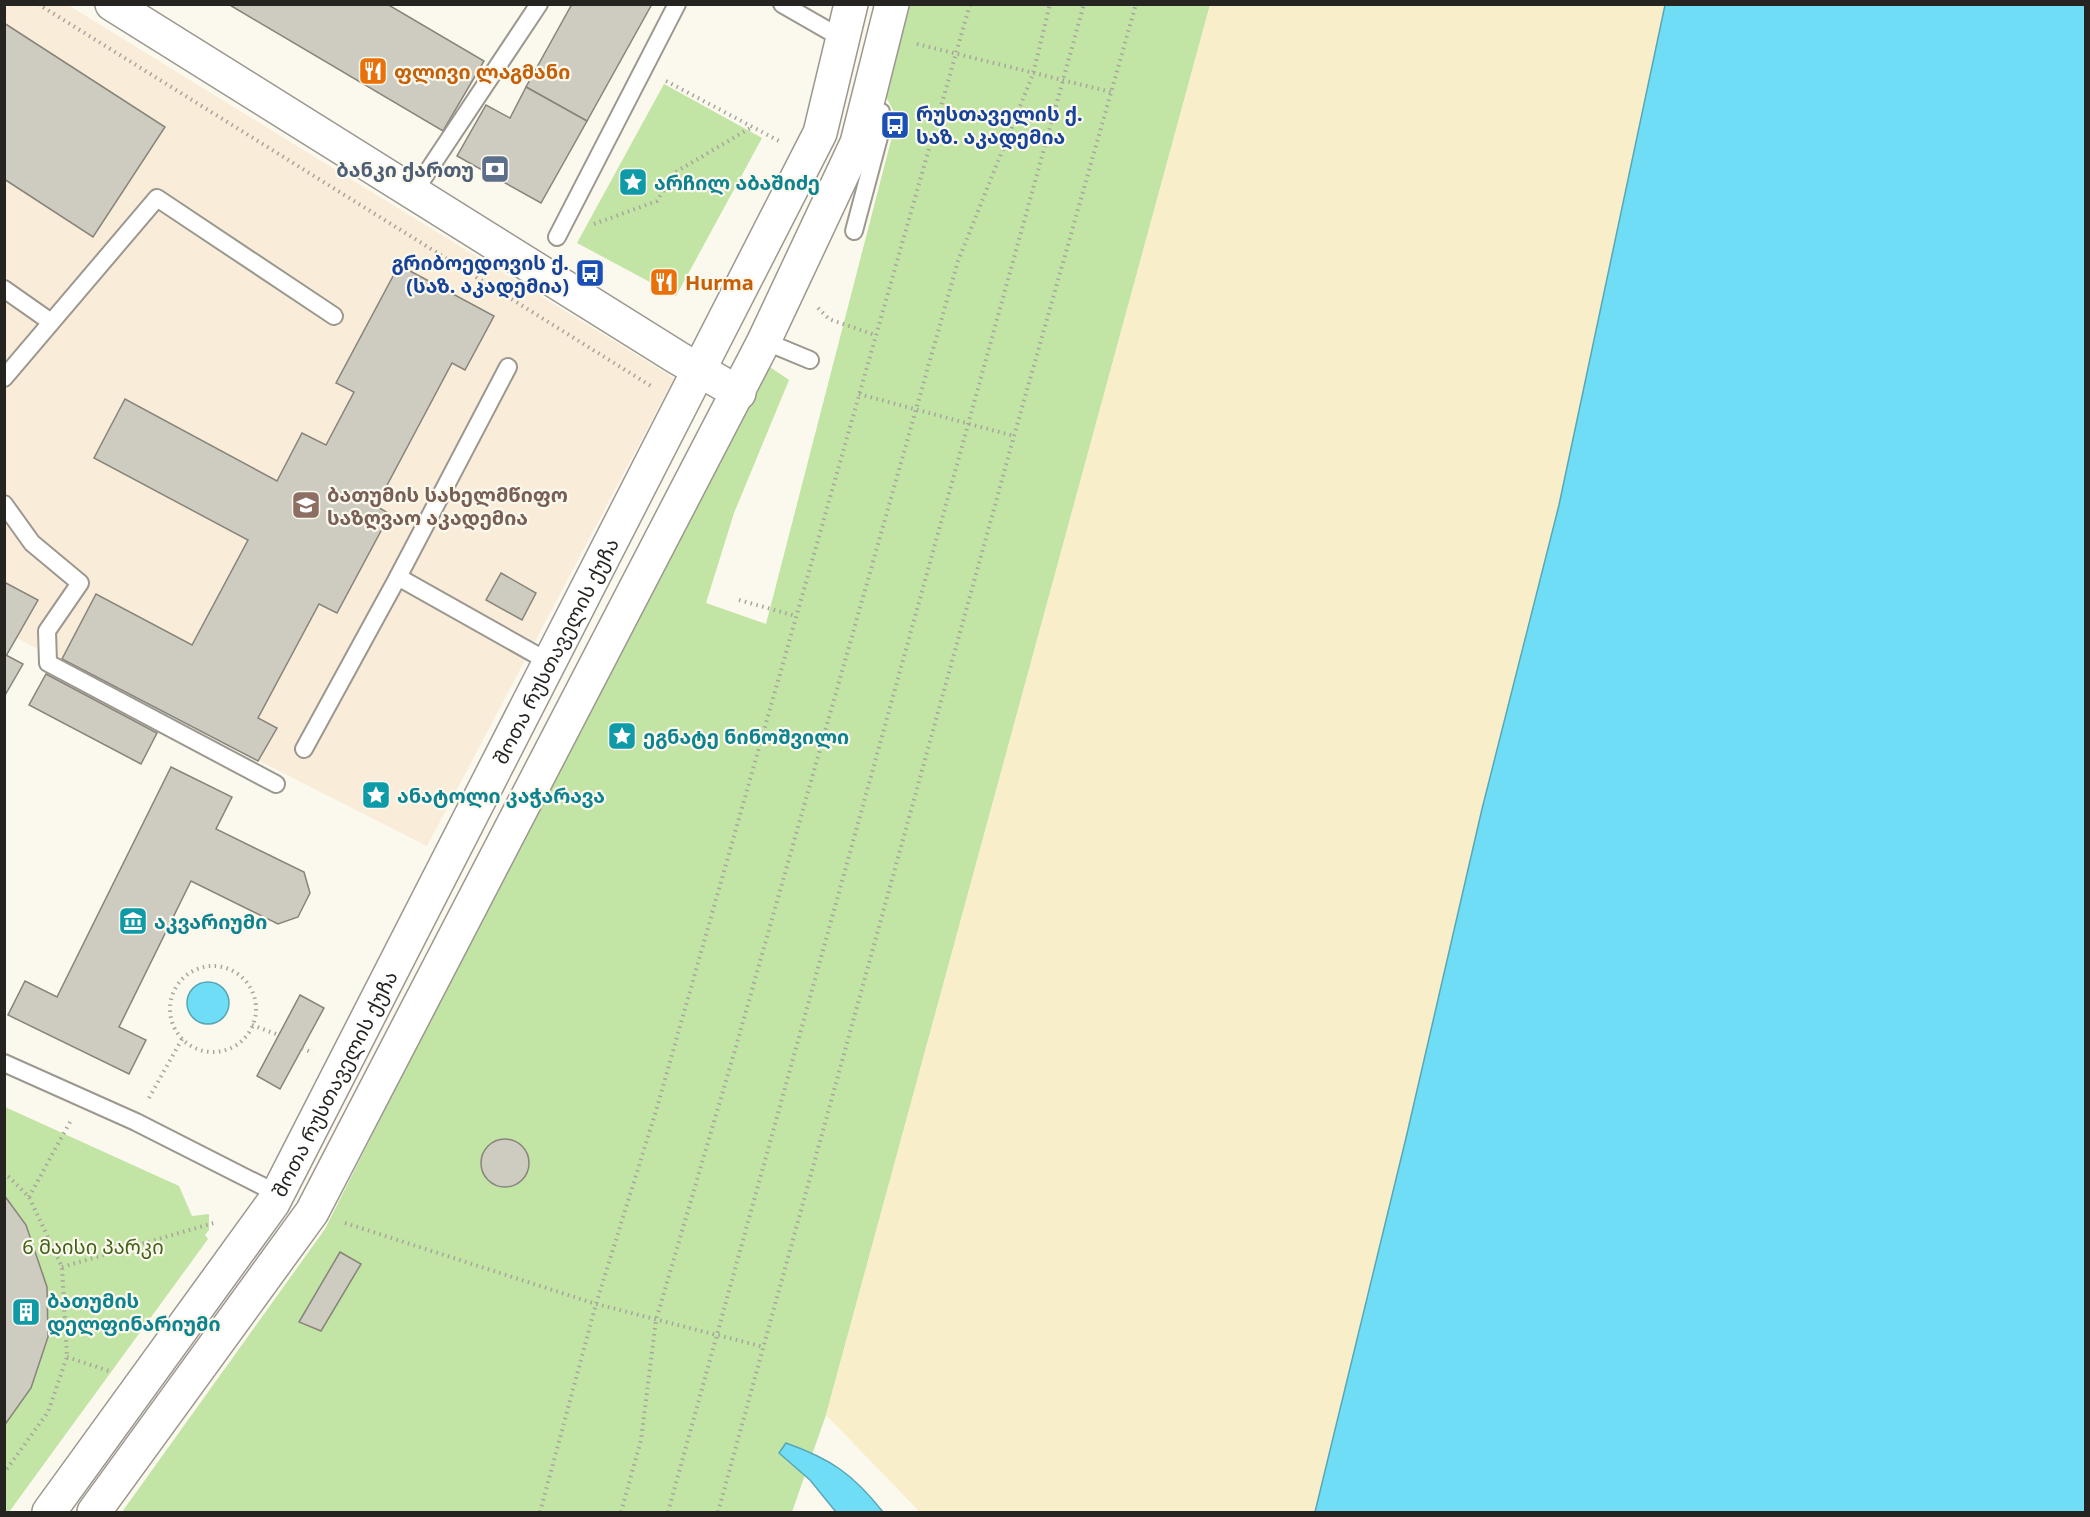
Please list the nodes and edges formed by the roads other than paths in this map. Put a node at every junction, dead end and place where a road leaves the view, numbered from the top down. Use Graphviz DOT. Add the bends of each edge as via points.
graph roads {
  1 [pos="112,4"];
  2 [pos="539,4"];
  3 [pos="677,4"];
  4 [pos="782,4"];
  5 [pos="851,4"];
  6 [pos="892,4"];
  7 [pos="843,39"];
  8 [pos="866,107"];
  9 [pos="414,192"];
  10 [pos="854,231"];
  11 [pos="557,237"];
  12 [pos="4,289"];
  13 [pos="334,316"];
  14 [pos="51,322"];
  15 [pos="764,341"];
  16 [pos="810,360"];
  17 [pos="508,367"];
  18 [pos="701,369"];
  19 [pos="4,378"];
  20 [pos="739,393"];
  21 [pos="4,504"];
  22 [pos="398,577"];
  23 [pos="549,662"];
  24 [pos="304,749"];
  25 [pos="276,784"];
  26 [pos="4,1063"];
  27 [pos="276,1199"];
  28 [pos="49,1512"];
  29 [pos="94,1512"];
  1 -- 9 [label="main road"];
  2 -- 9 [label="lane"];
  3 -- 11 [label="lane"];
  4 -- 7 [label="lane"];
  5 -- 7 [label="main road, შოთა რუსთაველის ქუჩა"];
  6 -- 8 [label="main road, შოთა რუსთაველის ქუჩა"];
  7 -- 18 [label="main road, შოთა რუსთაველის ქუჩა" via="820,133"];
  8 -- 10 [label="lane" via="881,112 882,126"];
  8 -- 15 [label="main road, შოთა რუსთაველის ქუჩა" via="857,143"];
  9 -- 18 [label="main road"];
  12 -- 14 [label="lane"];
  13 -- 14 [label="lane" via="157,198"];
  14 -- 19 [label="lane"];
  15 -- 16 [label="lane"];
  15 -- 20 [label="main road, შოთა რუსთაველის ქუჩა"];
  17 -- 22 [label="lane"];
  18 -- 20 [label="main road"];
  18 -- 23 [label="main road, შოთა რუსთაველის ქუჩა"];
  20 -- 29 [label="main road, შოთა რუსთაველის ქუჩა" via="312,1212"];
  21 -- 25 [label="lane" via="32,543 80,583 47,631 48,663"];
  22 -- 23 [label="lane"];
  22 -- 24 [label="lane"];
  23 -- 27 [label="main road, შოთა რუსთაველის ქუჩა"];
  26 -- 27 [label="lane" via="136,1122"];
  27 -- 28 [label="main road, შოთა რუსთაველის ქუჩა"];
}
